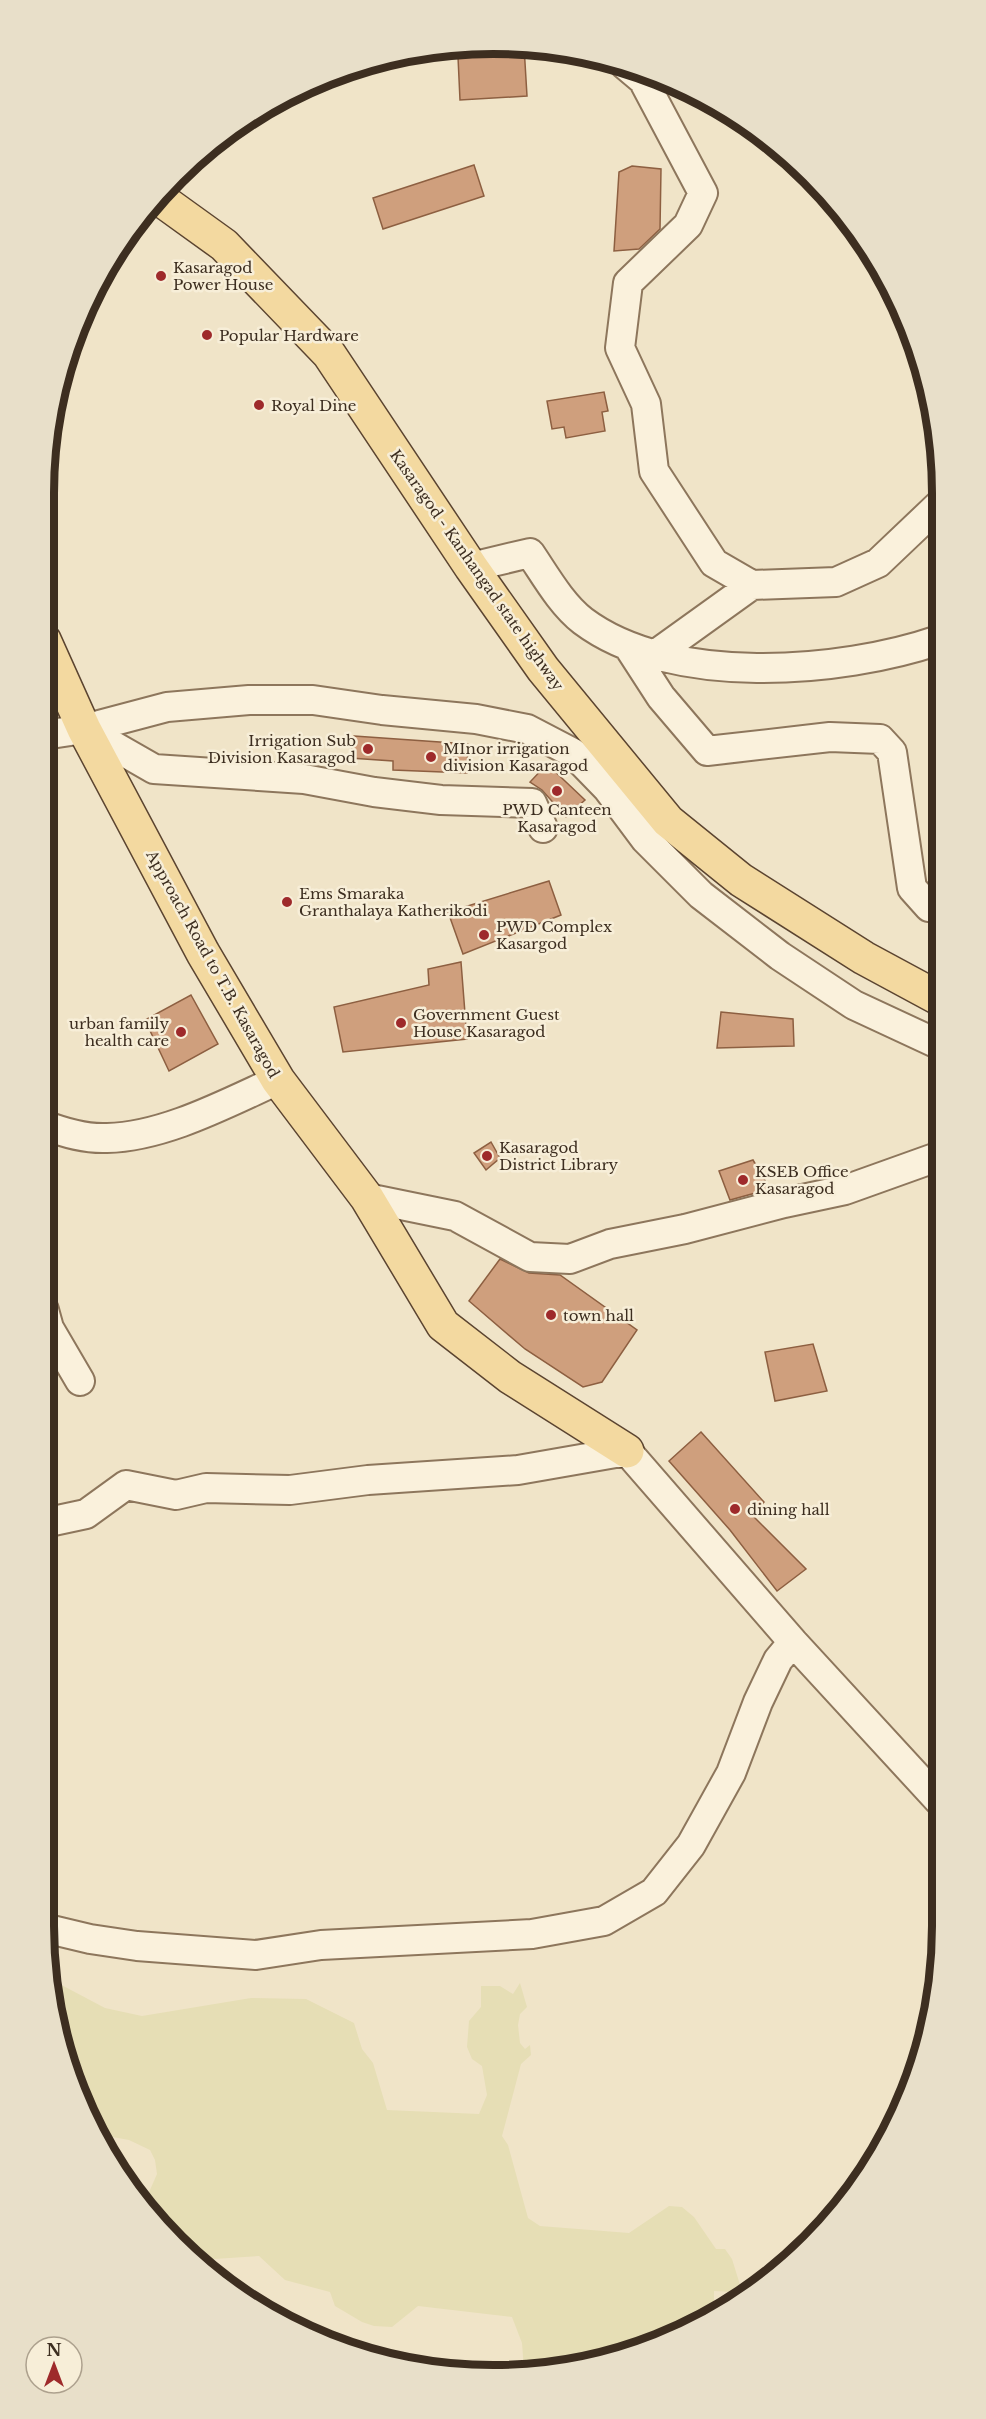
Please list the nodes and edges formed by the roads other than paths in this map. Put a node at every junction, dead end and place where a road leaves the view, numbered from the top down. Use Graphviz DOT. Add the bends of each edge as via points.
graph roads {
  1 [pos="643,80"];
  2 [pos="165,202"];
  3 [pos="932,512"];
  4 [pos="471,567"];
  5 [pos="752,585"];
  6 [pos="932,642"];
  7 [pos="628,646"];
  8 [pos="656,654"];
  9 [pos="54,662"];
  10 [pos="84,729"];
  11 [pos="54,734"];
  12 [pos="543,828"];
  13 [pos="932,908"];
  14 [pos="932,995"];
  15 [pos="932,1041"];
  16 [pos="278,1080"];
  17 [pos="54,1127"];
  18 [pos="932,1159"];
  19 [pos="367,1198"];
  20 [pos="54,1337"];
  21 [pos="80,1381"];
  22 [pos="627,1451"];
  23 [pos="54,1522"];
  24 [pos="793,1642"];
  25 [pos="932,1793"];
  26 [pos="54,1930"];
  1 -- 5 [label="street" via="703,193 687,225 628,283 620,348 646,404 654,471 714,563"];
  2 -- 4 [label="main road, Kasaragod - Kanhangad state highway" via="224,245 329,354"];
  3 -- 5 [label="street" via="878,563 836,582"];
  4 -- 7 [label="street" via="530,553 553,588 582,620"];
  4 -- 14 [label="main road, Kasaragod - Kanhangad state highway" via="543,669 668,821 741,880 864,958"];
  5 -- 8 [label="street"];
  6 -- 8 [label="street" via="884,656 762,668 696,665"];
  7 -- 8 [label="street"];
  7 -- 13 [label="street" via="661,697 707,751 830,737 880,739 891,752 912,888"];
  9 -- 10 [label="main road, Approach Road to T.B. Kasaragod"];
  10 -- 11 [label="street"];
  10 -- 12 [label="street" via="154,769 304,779 441,800 532,804"];
  10 -- 15 [label="street" via="167,707 313,699 527,729 573,753 607,788 645,839 701,895 780,956 854,1005"];
  10 -- 16 [label="main road, Approach Road to T.B. Kasaragod" via="203,952"];
  16 -- 17 [label="street" via="213,1110 144,1133 106,1139"];
  16 -- 19 [label="main road, Approach Road to T.B. Kasaragod"];
  18 -- 19 [label="street" via="845,1190 610,1244 570,1259 530,1257 455,1216"];
  19 -- 22 [label="main road, Approach Road to T.B. Kasaragod" via="443,1325 510,1377"];
  20 -- 21 [label="street"];
  22 -- 23 [label="street" via="518,1470 368,1480 291,1490 206,1488 176,1495 126,1485 87,1514"];
  22 -- 24 [label="street"];
  24 -- 25 [label="street"];
  24 -- 26 [label="street" via="778,1660 731,1773 691,1845 654,1892 604,1921 532,1934 321,1945 256,1955 137,1946"];
}
